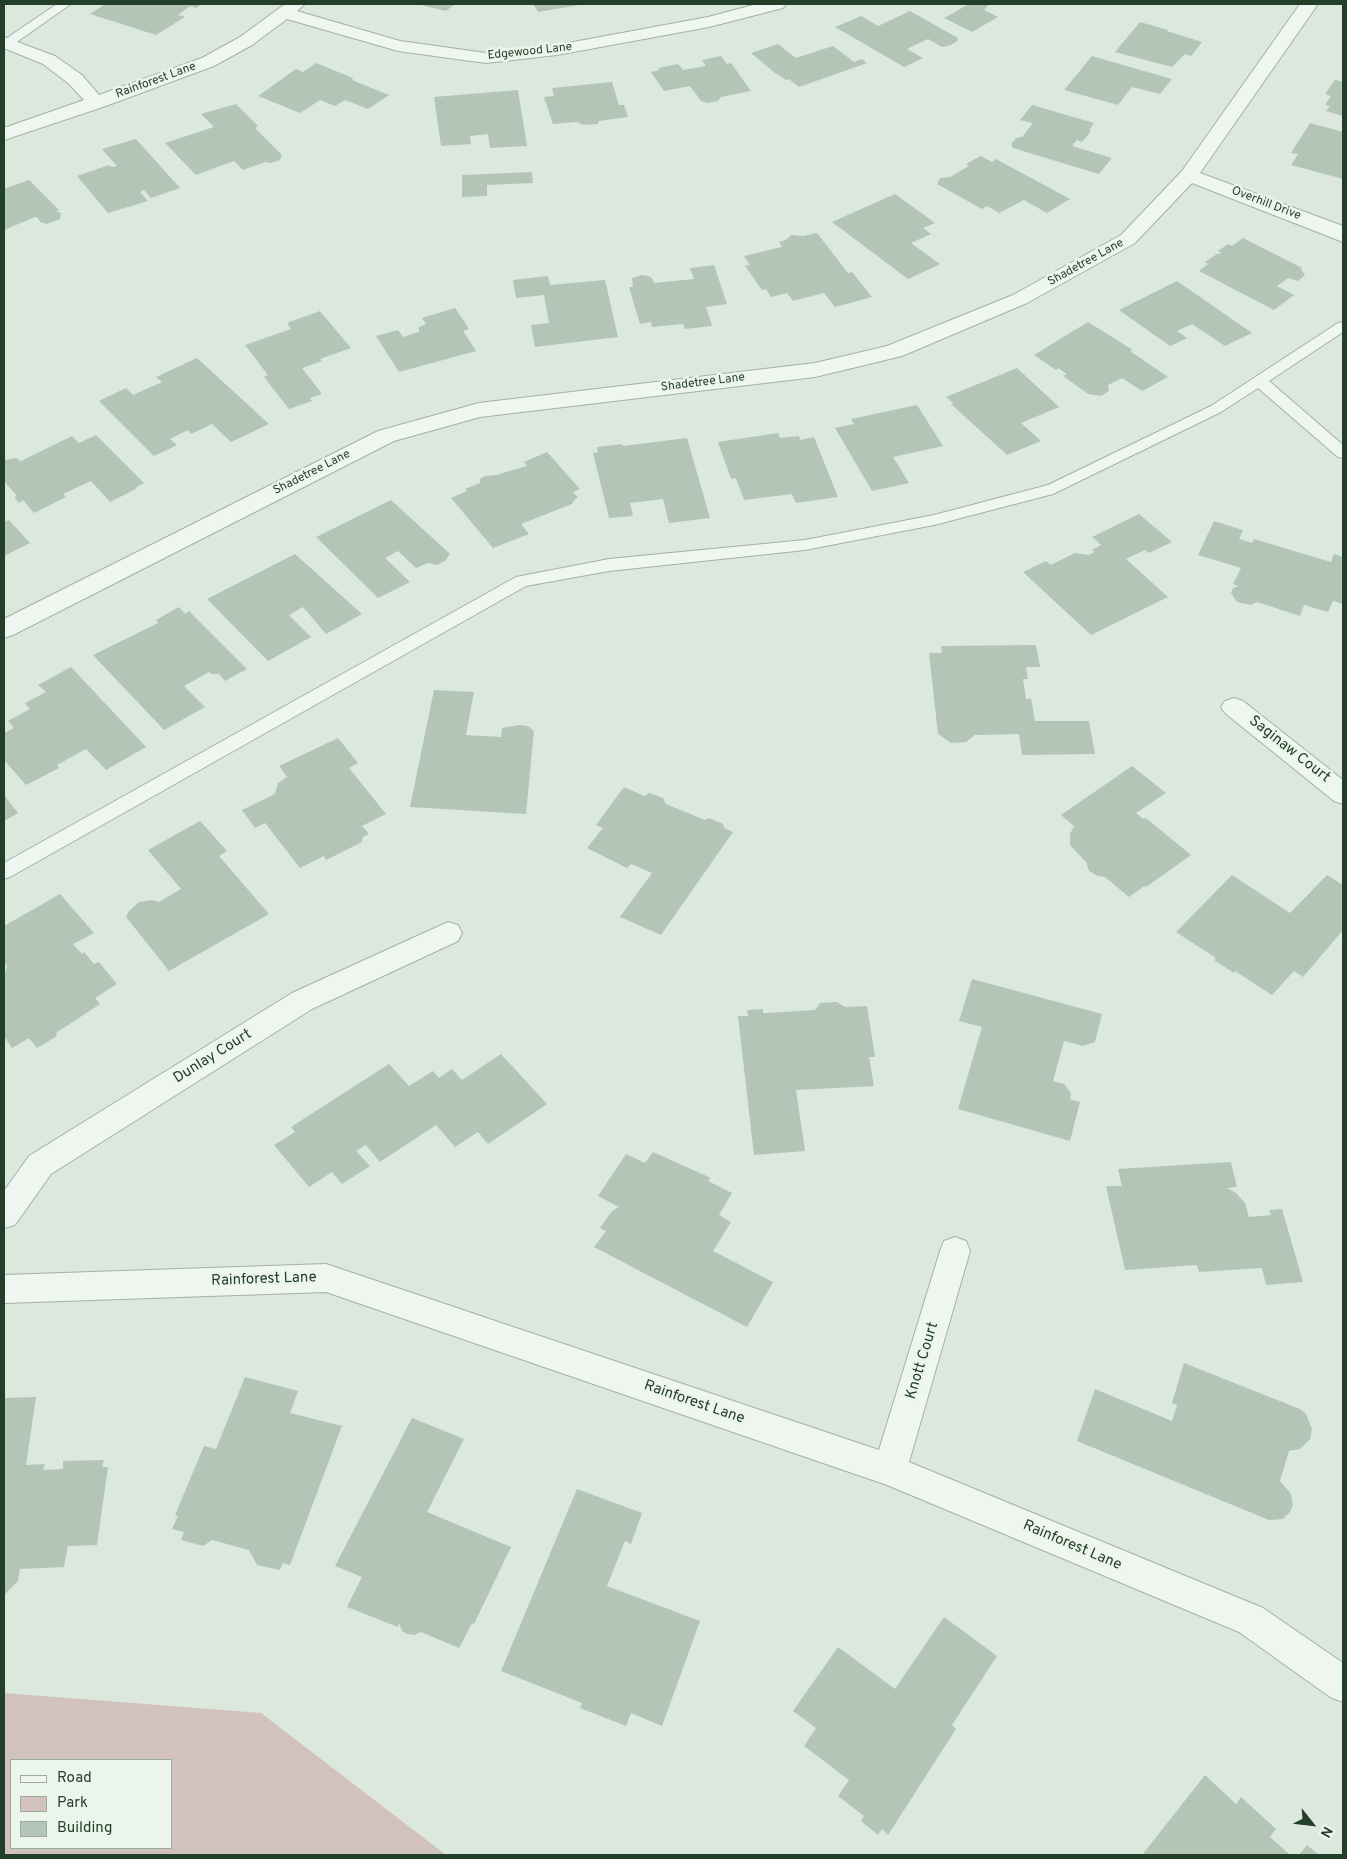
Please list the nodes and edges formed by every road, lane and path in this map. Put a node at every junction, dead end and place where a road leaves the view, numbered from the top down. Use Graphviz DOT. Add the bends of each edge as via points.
graph roads {
  1 [pos="65,4"];
  2 [pos="777,4"];
  3 [pos="1309,4"];
  4 [pos="290,8"];
  5 [pos="6,42"];
  6 [pos="96,103"];
  7 [pos="4,134"];
  8 [pos="1188,175"];
  9 [pos="1343,236"];
  10 [pos="1343,326"];
  11 [pos="1259,381"];
  12 [pos="1343,453"];
  13 [pos="4,629"];
  14 [pos="1234,707"];
  15 [pos="1343,794"];
  16 [pos="4,872"];
  17 [pos="448,933"];
  18 [pos="4,1214"];
  19 [pos="955,1251"];
  20 [pos="4,1289"];
  21 [pos="890,1470"];
  22 [pos="1343,1684"];
  1 -- 5 [label="lane"];
  2 -- 4 [label="street, Edgewood Lane" via="709,22 558,50 486,58 398,46"];
  3 -- 8 [label="street, Shadetree Lane"];
  4 -- 6 [label="street, Rainforest Lane" via="246,40 208,62"];
  5 -- 6 [label="street" via="49,60 76,79"];
  6 -- 7 [label="street, Rainforest Lane"];
  8 -- 9 [label="street, Overhill Drive"];
  8 -- 13 [label="street, Shadetree Lane" via="1128,239 1020,299 894,351 815,370 479,410 386,436"];
  10 -- 11 [label="lane"];
  11 -- 12 [label="lane"];
  11 -- 16 [label="lane" via="1216,409 1053,489 934,520 805,545 609,565 522,580"];
  14 -- 15 [label="street, Saginaw Court"];
  17 -- 18 [label="street, Dunlay Court" via="302,1002 40,1165"];
  19 -- 21 [label="street, Knott Court"];
  20 -- 21 [label="street, Rainforest Lane" via="326,1278"];
  21 -- 22 [label="street, Rainforest Lane" via="1251,1620"];
}
